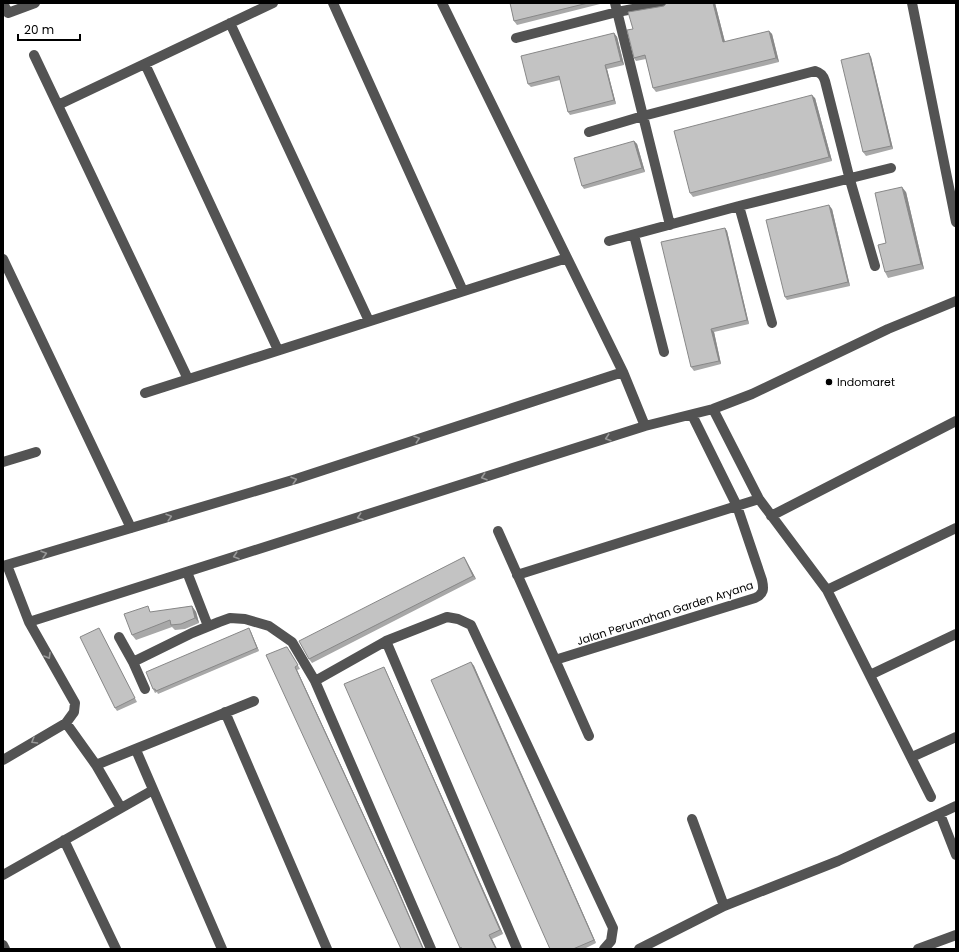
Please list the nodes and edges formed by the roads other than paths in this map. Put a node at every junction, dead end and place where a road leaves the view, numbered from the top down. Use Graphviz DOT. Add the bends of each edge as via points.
graph roads {
  1 [pos="3,3"];
  2 [pos="35,3"];
  3 [pos="273,3"];
  4 [pos="332,3"];
  5 [pos="442,3"];
  6 [pos="665,3"];
  7 [pos="912,3"];
  8 [pos="616,8"];
  9 [pos="230,23"];
  10 [pos="516,38"];
  11 [pos="34,56"];
  12 [pos="145,64"];
  13 [pos="58,105"];
  14 [pos="643,116"];
  15 [pos="589,132"];
  16 [pos="891,168"];
  17 [pos="850,180"];
  18 [pos="739,206"];
  19 [pos="956,222"];
  20 [pos="670,225"];
  21 [pos="634,235"];
  22 [pos="609,241"];
  23 [pos="567,258"];
  24 [pos="3,259"];
  25 [pos="875,266"];
  26 [pos="463,291"];
  27 [pos="956,301"];
  28 [pos="369,321"];
  29 [pos="772,324"];
  30 [pos="278,350"];
  31 [pos="664,352"];
  32 [pos="623,372"];
  33 [pos="188,379"];
  34 [pos="144,393"];
  35 [pos="714,409"];
  36 [pos="692,415"];
  37 [pos="956,421"];
  38 [pos="645,426"];
  39 [pos="36,452"];
  40 [pos="3,462"];
  41 [pos="759,499"];
  42 [pos="737,506"];
  43 [pos="771,516"];
  44 [pos="131,528"];
  45 [pos="956,528"];
  46 [pos="498,531"];
  47 [pos="5,566"];
  48 [pos="187,572"];
  49 [pos="517,574"];
  50 [pos="827,590"];
  51 [pos="29,622"];
  52 [pos="208,626"];
  53 [pos="956,634"];
  54 [pos="119,636"];
  55 [pos="386,641"];
  56 [pos="555,660"];
  57 [pos="133,662"];
  58 [pos="870,674"];
  59 [pos="315,681"];
  60 [pos="145,689"];
  61 [pos="254,702"];
  62 [pos="225,712"];
  63 [pos="66,722"];
  64 [pos="589,736"];
  65 [pos="956,737"];
  66 [pos="136,750"];
  67 [pos="912,757"];
  68 [pos="3,760"];
  69 [pos="96,765"];
  70 [pos="153,790"];
  71 [pos="931,796"];
  72 [pos="956,806"];
  73 [pos="121,808"];
  74 [pos="940,814"];
  75 [pos="692,820"];
  76 [pos="64,840"];
  77 [pos="956,855"];
  78 [pos="3,874"];
  79 [pos="724,906"];
  80 [pos="956,935"];
  81 [pos="3,945"];
  82 [pos="5,949"];
  83 [pos="116,949"];
  84 [pos="222,949"];
  85 [pos="327,949"];
  86 [pos="431,949"];
  87 [pos="517,949"];
  88 [pos="604,949"];
  89 [pos="639,949"];
  90 [pos="918,949"];
  1 -- 2 [label="street" via="8,13"];
  3 -- 9 [label="street"];
  4 -- 26 [label="street"];
  5 -- 23 [label="street"];
  6 -- 8 [label="street"];
  7 -- 19 [label="street"];
  8 -- 10 [label="street"];
  8 -- 14 [label="street"];
  9 -- 12 [label="street"];
  9 -- 28 [label="street"];
  11 -- 13 [label="street"];
  12 -- 13 [label="street"];
  12 -- 30 [label="street"];
  13 -- 33 [label="street"];
  14 -- 15 [label="street"];
  14 -- 17 [label="street" via="815,71 823,75 825,81"];
  14 -- 20 [label="street"];
  16 -- 17 [label="street"];
  17 -- 18 [label="street"];
  17 -- 25 [label="street"];
  18 -- 20 [label="street"];
  18 -- 29 [label="street"];
  20 -- 21 [label="street"];
  21 -- 22 [label="street"];
  21 -- 31 [label="street"];
  23 -- 26 [label="street"];
  23 -- 32 [label="street"];
  24 -- 44 [label="street"];
  26 -- 28 [label="street"];
  27 -- 35 [label="street" via="888,329 752,394"];
  28 -- 30 [label="street"];
  30 -- 33 [label="street"];
  32 -- 38 [label="street"];
  44 -- 32 [label="street, one-way" via="296,479"];
  33 -- 34 [label="street"];
  35 -- 36 [label="street"];
  35 -- 41 [label="street"];
  36 -- 38 [label="street"];
  36 -- 42 [label="street, Jalan Perumahan Garden Aryana"];
  37 -- 43 [label="street"];
  38 -- 48 [label="street, one-way"];
  39 -- 40 [label="street"];
  41 -- 42 [label="street"];
  41 -- 43 [label="street"];
  42 -- 49 [label="street"];
  42 -- 56 [label="street, Jalan Perumahan Garden Aryana" via="762,580 764,589 760,596"];
  43 -- 50 [label="street"];
  47 -- 44 [label="street, one-way"];
  45 -- 50 [label="street"];
  46 -- 49 [label="street"];
  47 -- 51 [label="street" via="12,577"];
  48 -- 51 [label="street"];
  48 -- 52 [label="street"];
  49 -- 56 [label="street"];
  50 -- 58 [label="street"];
  51 -- 63 [label="street, one-way" via="75,703 74,712"];
  52 -- 57 [label="street"];
  52 -- 59 [label="street" via="230,618 245,619 269,626 292,642"];
  53 -- 58 [label="street"];
  54 -- 57 [label="street"];
  55 -- 59 [label="street"];
  55 -- 87 [label="street"];
  55 -- 88 [label="street" via="447,617 471,624 613,928 611,941"];
  56 -- 64 [label="street"];
  57 -- 60 [label="street"];
  58 -- 67 [label="street"];
  59 -- 86 [label="street"];
  61 -- 62 [label="street"];
  62 -- 66 [label="street"];
  62 -- 85 [label="street"];
  63 -- 68 [label="street, one-way"];
  63 -- 69 [label="street"];
  65 -- 67 [label="street"];
  66 -- 69 [label="street"];
  66 -- 70 [label="street"];
  67 -- 71 [label="street"];
  69 -- 73 [label="street"];
  70 -- 73 [label="street"];
  70 -- 84 [label="street"];
  72 -- 74 [label="street"];
  73 -- 76 [label="street"];
  74 -- 77 [label="street"];
  74 -- 79 [label="street" via="838,861"];
  75 -- 79 [label="street"];
  76 -- 78 [label="street"];
  76 -- 83 [label="street"];
  79 -- 89 [label="street"];
  80 -- 90 [label="street"];
  81 -- 82 [label="street"];
}
